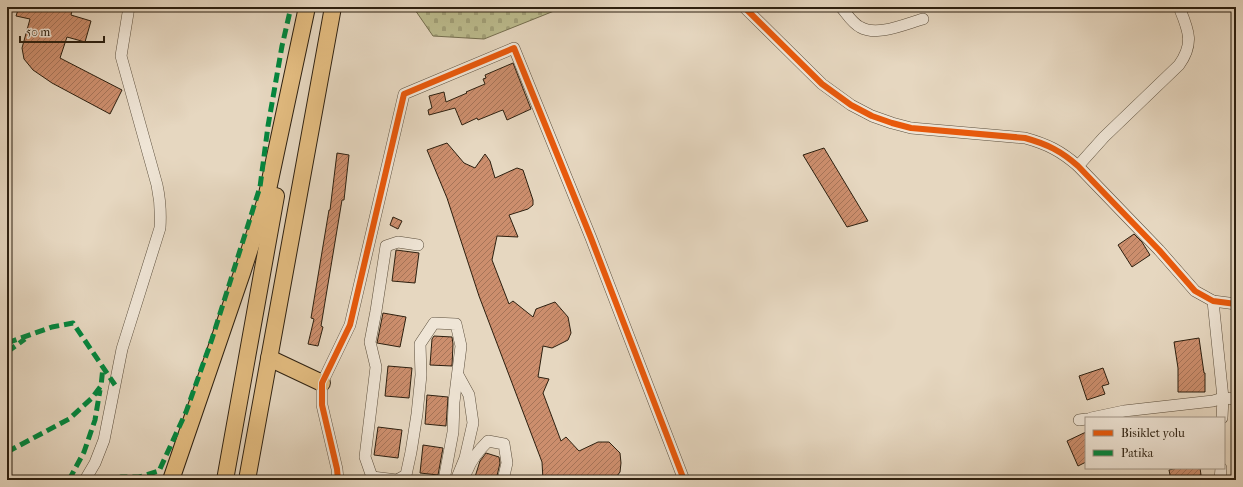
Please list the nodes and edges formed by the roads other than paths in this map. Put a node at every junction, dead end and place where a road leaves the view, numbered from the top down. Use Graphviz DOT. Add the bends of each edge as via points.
graph roads {
  1 [pos="129,7"];
  2 [pos="309,7"];
  3 [pos="333,7"];
  4 [pos="744,7"];
  5 [pos="841,7"];
  6 [pos="1179,7"];
  7 [pos="923,19"];
  8 [pos="1078,166"];
  9 [pos="418,245"];
  10 [pos="1213,301"];
  11 [pos="1236,304"];
  12 [pos="270,358"];
  13 [pos="458,375"];
  14 [pos="322,383"];
  15 [pos="1223,398"];
  16 [pos="1236,399"];
  17 [pos="1096,417"];
  18 [pos="1222,417"];
  19 [pos="1221,469"];
  20 [pos="371,478"];
  21 [pos="85,480"];
  22 [pos="171,480"];
  23 [pos="225,480"];
  24 [pos="247,480"];
  25 [pos="338,480"];
  26 [pos="444,480"];
  27 [pos="456,480"];
  28 [pos="465,480"];
  29 [pos="503,480"];
  30 [pos="684,480"];
  31 [pos="1220,480"];
  1 -- 21 [label="street" via="121,56 157,185 160,199 160,228 122,349 104,440 95,464"];
  2 -- 22 [label="highway" via="266,199"];
  2 -- 23 [label="highway"];
  3 -- 12 [label="highway"];
  4 -- 8 [label="street" via="822,84 851,105 872,116 911,128 1025,138 1053,148"];
  5 -- 7 [label="street" via="860,28 871,31"];
  6 -- 8 [label="street" via="1189,39 1184,59"];
  8 -- 10 [label="street" via="1188,284"];
  9 -- 20 [label="street" via="398,242 386,246 370,342 376,367 365,457"];
  10 -- 11 [label="street"];
  10 -- 15 [label="street"];
  12 -- 14 [label="highway"];
  12 -- 24 [label="highway"];
  13 -- 20 [label="street" via="461,346 456,324 434,324 420,344 421,375 417,414 406,476 397,480"];
  13 -- 26 [label="street" via="453,432"];
  13 -- 27 [label="street" via="469,395 473,423 465,458"];
  14 -- 25 [label="street" via="322,405 338,469"];
  14 -- 30 [label="street" via="350,325 404,94 514,48 591,238"];
  15 -- 16 [label="street"];
  15 -- 17 [label="street"];
  15 -- 18 [label="street"];
  19 -- 31 [label="street"];
  28 -- 29 [label="street" via="470,464 488,441 504,444 508,463"];
}
